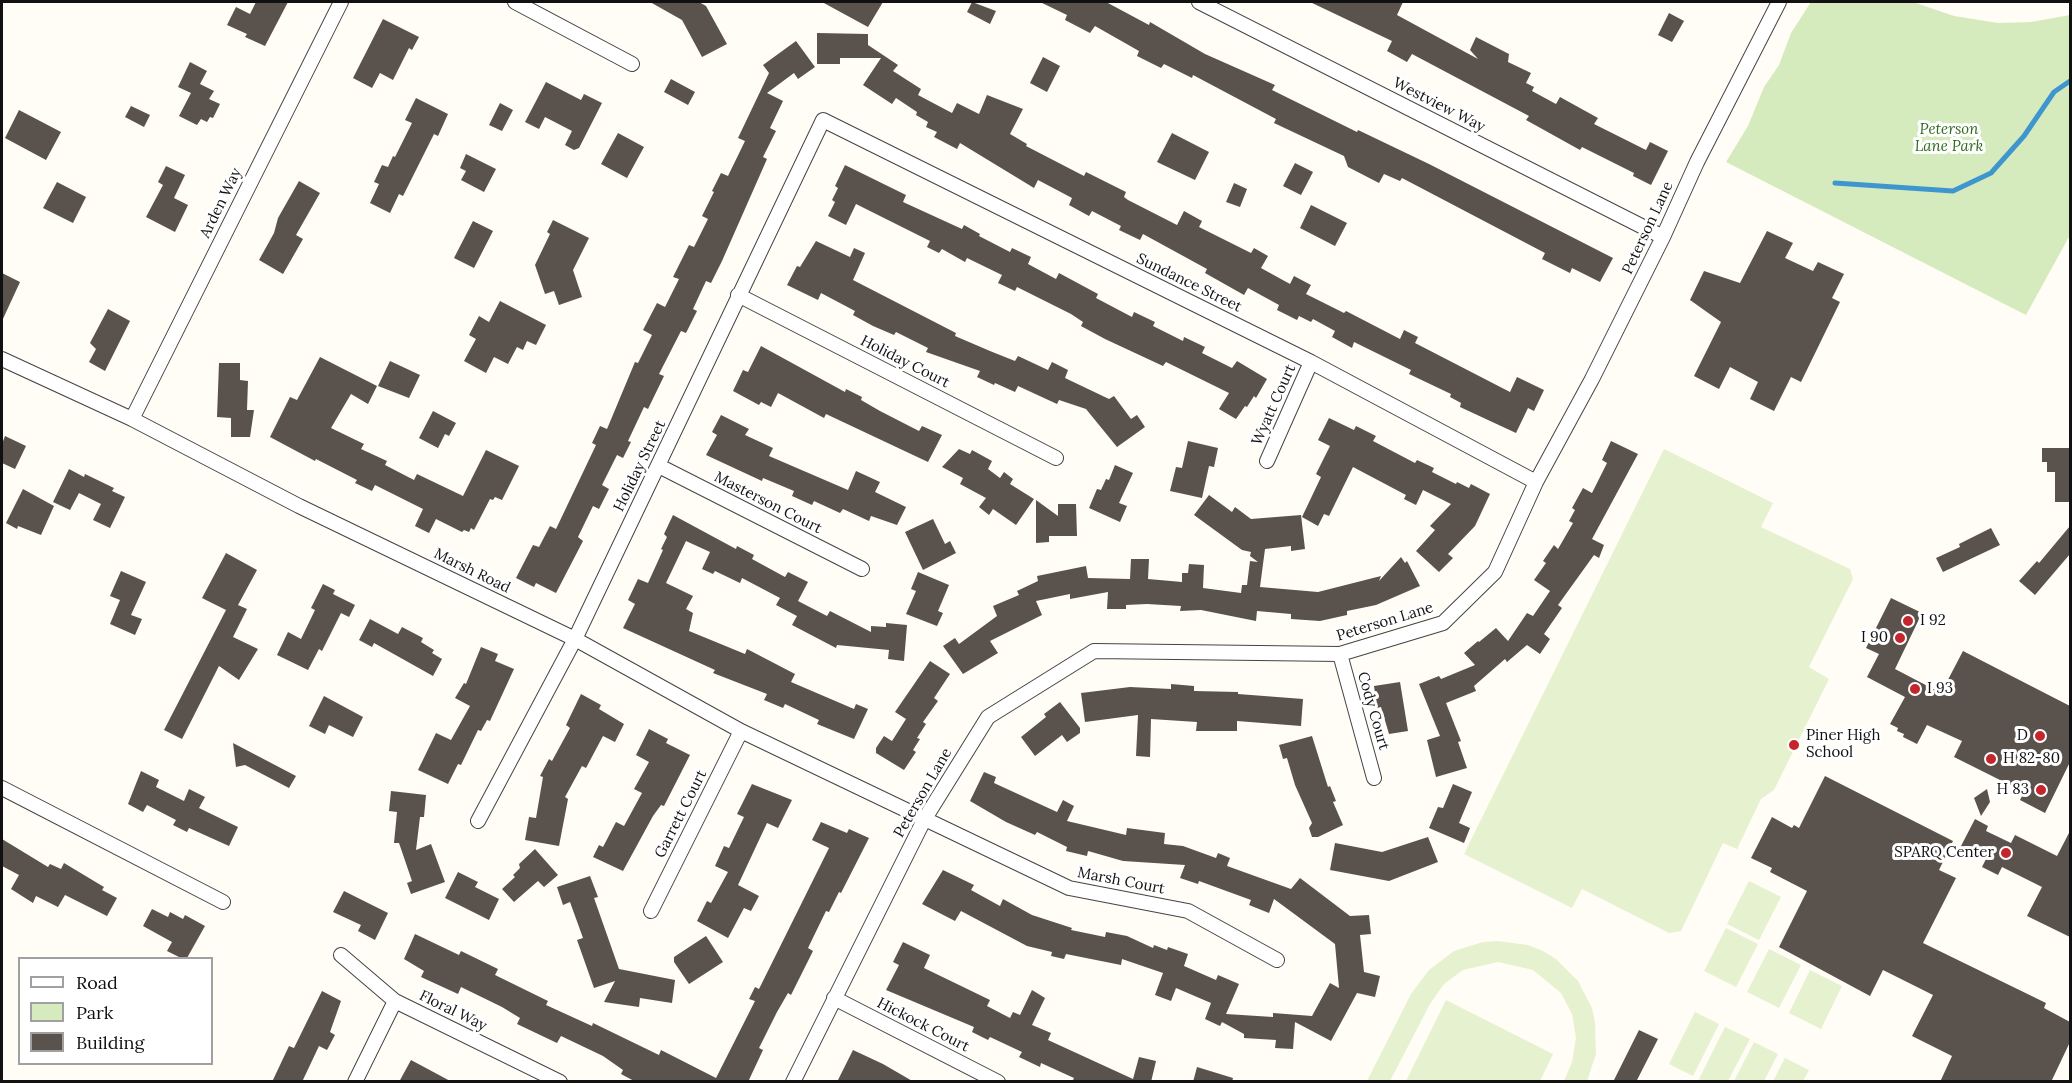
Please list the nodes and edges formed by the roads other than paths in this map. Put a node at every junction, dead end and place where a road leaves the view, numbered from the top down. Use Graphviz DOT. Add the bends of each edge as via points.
graph roads {
  1 [pos="341,2"];
  2 [pos="514,2"];
  3 [pos="1199,2"];
  4 [pos="1779,2"];
  5 [pos="632,64"];
  6 [pos="823,120"];
  7 [pos="1663,237"];
  8 [pos="738,295"];
  9 [pos="2,359"];
  10 [pos="1311,362"];
  11 [pos="132,419"];
  12 [pos="1056,458"];
  13 [pos="1267,461"];
  14 [pos="659,466"];
  15 [pos="1536,482"];
  16 [pos="862,569"];
  17 [pos="575,639"];
  18 [pos="1340,654"];
  19 [pos="741,731"];
  20 [pos="1374,778"];
  21 [pos="2,788"];
  22 [pos="924,820"];
  23 [pos="478,821"];
  24 [pos="223,902"];
  25 [pos="651,911"];
  26 [pos="341,956"];
  27 [pos="1277,960"];
  28 [pos="834,998"];
  29 [pos="395,1001"];
  30 [pos="355,1082"];
  31 [pos="560,1082"];
  32 [pos="793,1082"];
  33 [pos="998,1082"];
  1 -- 11 [label="street, Arden Way"];
  2 -- 5 [label="street"];
  3 -- 7 [label="street, Westview Way"];
  4 -- 7 [label="street, Peterson Lane"];
  6 -- 8 [label="street, Holiday Street"];
  6 -- 10 [label="street, Sundance Street"];
  7 -- 15 [label="street, Peterson Lane"];
  8 -- 12 [label="street, Holiday Court"];
  8 -- 14 [label="street, Holiday Street"];
  9 -- 11 [label="street, Marsh Road"];
  10 -- 13 [label="street, Wyatt Court"];
  10 -- 15 [label="street, Sundance Street"];
  11 -- 17 [label="street, Marsh Road" via="300,506"];
  14 -- 16 [label="street, Masterson Court"];
  14 -- 17 [label="street, Holiday Street"];
  15 -- 18 [label="street, Peterson Lane" via="1495,572 1443,623"];
  17 -- 19 [label="street, Marsh Road"];
  17 -- 23 [label="street, Holiday Street"];
  18 -- 20 [label="street, Cody Court"];
  18 -- 22 [label="street, Peterson Lane" via="1094,651 988,717"];
  19 -- 22 [label="street, Marsh Road"];
  19 -- 25 [label="street, Garrett Court"];
  21 -- 24 [label="street"];
  22 -- 27 [label="street, Marsh Court" via="1069,888 1188,911"];
  22 -- 28 [label="street, Peterson Lane"];
  26 -- 29 [label="street, Floral Way"];
  28 -- 32 [label="street, Peterson Lane"];
  28 -- 33 [label="street, Hickock Court"];
  29 -- 30 [label="street"];
  29 -- 31 [label="street, Floral Way"];
}
